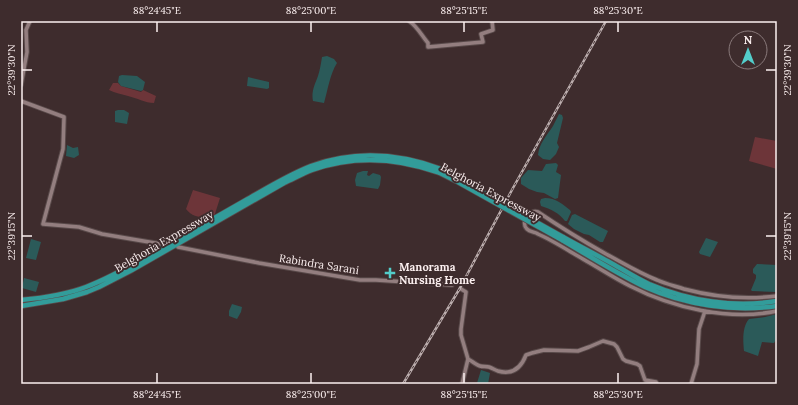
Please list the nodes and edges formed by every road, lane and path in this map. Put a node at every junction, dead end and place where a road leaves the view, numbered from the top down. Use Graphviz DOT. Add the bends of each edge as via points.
graph roads {
  1 [pos="30,21"];
  2 [pos="409,21"];
  3 [pos="492,21"];
  4 [pos="21,85"];
  5 [pos="21,101"];
  6 [pos="440,171"];
  7 [pos="563,239"];
  8 [pos="161,244"];
  9 [pos="178,247"];
  10 [pos="452,285"];
  11 [pos="461,289"];
  12 [pos="777,296"];
  13 [pos="21,300"];
  14 [pos="777,301"];
  15 [pos="21,306"];
  16 [pos="777,306"];
  17 [pos="705,311"];
  18 [pos="777,311"];
  19 [pos="468,359"];
  20 [pos="462,384"];
  21 [pos="657,384"];
  22 [pos="691,384"];
  1 -- 4 [label="street" via="26,30 27,52"];
  2 -- 3 [label="street" via="428,43 428,47 483,42 481,34 493,30"];
  5 -- 8 [label="street" via="64,117 62,150 43,224 79,227 102,234"];
  6 -- 7 [label="highway, Belghoria Expressway, bridge"];
  6 -- 13 [label="highway, Belghoria Expressway" via="414,160 383,155 352,156 317,164 274,184 96,283 74,292"];
  6 -- 15 [label="highway, Belghoria Expressway" via="377,160 352,161 321,167 284,183 99,287 62,299"];
  7 -- 14 [label="highway, Belghoria Expressway" via="641,280 673,293 724,303 751,304"];
  7 -- 16 [label="highway, Belghoria Expressway" via="621,274 674,298 723,307"];
  9 -- 10 [label="street, Rabindra Sarani" via="360,280"];
  11 -- 19 [label="street" via="466,292 461,335"];
  12 -- 17 [label="street" via="739,298 707,295 666,284 627,265 538,212 534,211 527,216 525,225 528,230 545,237 630,286 676,305"];
  17 -- 18 [label="street" via="760,314"];
  17 -- 22 [label="street" via="699,329 697,364"];
  19 -- 20 [label="street"];
  19 -- 21 [label="street" via="480,366 503,372 516,369 526,355 532,353 544,350 578,351 603,340 615,346 623,359 640,366 645,380"];
}
